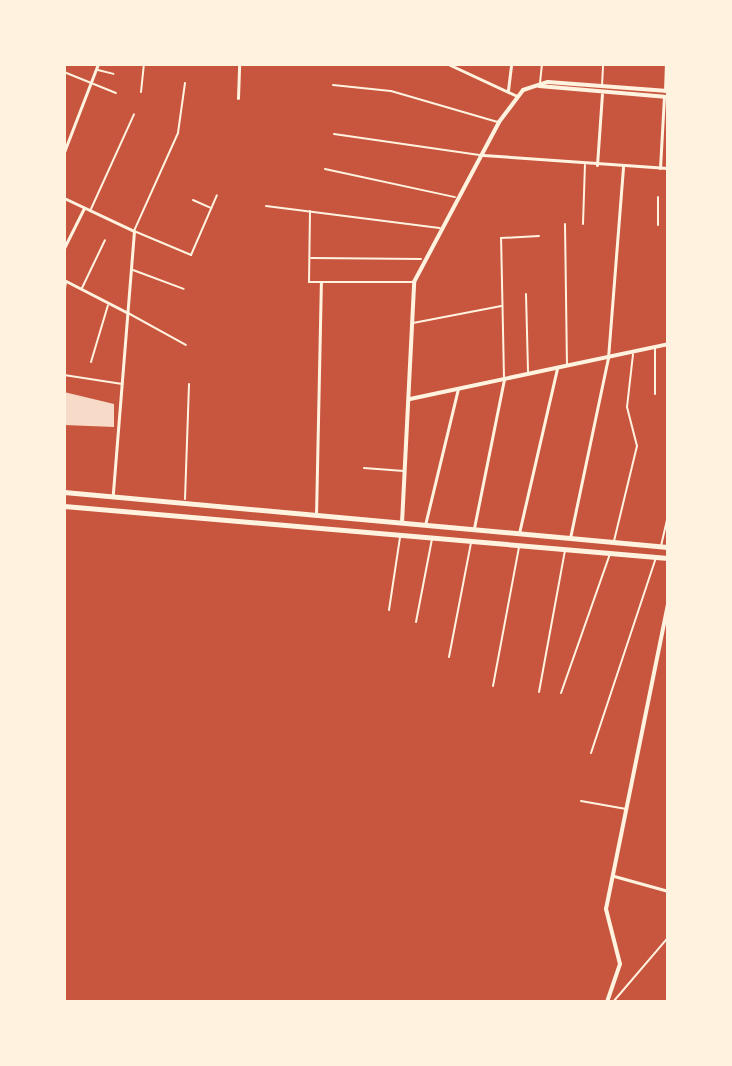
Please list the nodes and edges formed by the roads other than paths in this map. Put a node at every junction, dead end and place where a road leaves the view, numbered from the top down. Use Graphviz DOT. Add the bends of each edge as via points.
graph roads {
  1 [pos="144,64"];
  2 [pos="239,64"];
  3 [pos="448,64"];
  4 [pos="511,64"];
  5 [pos="542,64"];
  6 [pos="603,64"];
  7 [pos="666,64"];
  8 [pos="97,67"];
  9 [pos="64,72"];
  10 [pos="114,74"];
  11 [pos="185,83"];
  12 [pos="93,84"];
  13 [pos="333,85"];
  14 [pos="539,86"];
  15 [pos="602,86"];
  16 [pos="508,90"];
  17 [pos="141,92"];
  18 [pos="116,93"];
  19 [pos="602,94"];
  20 [pos="666,94"];
  21 [pos="517,96"];
  22 [pos="238,98"];
  23 [pos="134,114"];
  24 [pos="499,122"];
  25 [pos="334,134"];
  26 [pos="64,152"];
  27 [pos="483,155"];
  28 [pos="585,165"];
  29 [pos="597,165"];
  30 [pos="623,166"];
  31 [pos="660,168"];
  32 [pos="668,168"];
  33 [pos="325,169"];
  34 [pos="217,195"];
  35 [pos="455,197"];
  36 [pos="64,198"];
  37 [pos="193,200"];
  38 [pos="266,206"];
  39 [pos="84,208"];
  40 [pos="212,208"];
  41 [pos="90,211"];
  42 [pos="310,211"];
  43 [pos="565,224"];
  44 [pos="583,224"];
  45 [pos="440,228"];
  46 [pos="134,231"];
  47 [pos="539,236"];
  48 [pos="105,240"];
  49 [pos="64,248"];
  50 [pos="311,258"];
  51 [pos="421,259"];
  52 [pos="130,269"];
  53 [pos="65,280"];
  54 [pos="321,282"];
  55 [pos="414,282"];
  56 [pos="81,289"];
  57 [pos="184,289"];
  58 [pos="526,294"];
  59 [pos="64,296"];
  60 [pos="109,304"];
  61 [pos="502,305"];
  62 [pos="128,313"];
  63 [pos="412,323"];
  64 [pos="668,344"];
  65 [pos="186,345"];
  66 [pos="655,347"];
  67 [pos="633,352"];
  68 [pos="608,358"];
  69 [pos="91,362"];
  70 [pos="567,366"];
  71 [pos="557,369"];
  72 [pos="528,374"];
  73 [pos="64,375"];
  74 [pos="504,379"];
  75 [pos="122,384"];
  76 [pos="189,384"];
  77 [pos="458,389"];
  78 [pos="655,394"];
  79 [pos="410,399"];
  80 [pos="364,468"];
  81 [pos="405,471"];
  82 [pos="64,492"];
  83 [pos="113,498"];
  84 [pos="184,505"];
  85 [pos="64,506"];
  86 [pos="316,516"];
  87 [pos="668,516"];
  88 [pos="402,524"];
  89 [pos="424,525"];
  90 [pos="473,530"];
  91 [pos="519,534"];
  92 [pos="400,536"];
  93 [pos="432,538"];
  94 [pos="570,538"];
  95 [pos="471,542"];
  96 [pos="614,542"];
  97 [pos="519,545"];
  98 [pos="664,546"];
  99 [pos="566,549"];
  100 [pos="610,553"];
  101 [pos="656,557"];
  102 [pos="668,558"];
  103 [pos="668,605"];
  104 [pos="389,610"];
  105 [pos="416,622"];
  106 [pos="449,657"];
  107 [pos="493,686"];
  108 [pos="539,692"];
  109 [pos="561,693"];
  110 [pos="591,753"];
  111 [pos="581,801"];
  112 [pos="626,809"];
  113 [pos="613,876"];
  114 [pos="668,891"];
  115 [pos="666,940"];
  116 [pos="610,1002"];
  1 -- 17 [label="lane"];
  2 -- 22 [label="street"];
  3 -- 16 [label="street"];
  4 -- 16 [label="street"];
  5 -- 14 [label="lane"];
  6 -- 15 [label="lane"];
  7 -- 20 [label="street"];
  8 -- 10 [label="lane"];
  8 -- 12 [label="street"];
  9 -- 12 [label="lane"];
  11 -- 46 [label="lane" via="178,133"];
  12 -- 18 [label="lane"];
  12 -- 26 [label="street"];
  13 -- 24 [label="lane" via="391,91"];
  14 -- 15 [label="street"];
  14 -- 19 [label="street"];
  14 -- 21 [label="street"];
  15 -- 19 [label="street"];
  15 -- 20 [label="street"];
  16 -- 21 [label="street"];
  19 -- 20 [label="street"];
  19 -- 29 [label="street"];
  20 -- 31 [label="street"];
  21 -- 24 [label="street"];
  23 -- 41 [label="lane"];
  24 -- 27 [label="street"];
  25 -- 27 [label="lane"];
  27 -- 28 [label="street"];
  27 -- 35 [label="street"];
  28 -- 29 [label="street"];
  28 -- 44 [label="lane"];
  29 -- 30 [label="street"];
  30 -- 31 [label="street"];
  30 -- 68 [label="street"];
  31 -- 32 [label="street"];
  33 -- 35 [label="lane"];
  34 -- 40 [label="lane"];
  35 -- 45 [label="street"];
  36 -- 39 [label="street"];
  37 -- 40 [label="lane"];
  38 -- 42 [label="lane"];
  39 -- 41 [label="street"];
  39 -- 49 [label="street"];
  40 -- 46 [label="lane" via="191,255"];
  41 -- 46 [label="street"];
  42 -- 45 [label="lane"];
  42 -- 50 [label="lane"];
  43 -- 70 [label="lane"];
  45 -- 51 [label="street"];
  46 -- 52 [label="street"];
  47 -- 61 [label="lane" via="501,238"];
  48 -- 56 [label="lane"];
  50 -- 51 [label="lane"];
  50 -- 54 [label="lane" via="309,282"];
  51 -- 55 [label="street"];
  52 -- 57 [label="lane"];
  52 -- 62 [label="street"];
  53 -- 56 [label="street"];
  53 -- 59 [label="lane"];
  54 -- 55 [label="lane"];
  54 -- 86 [label="street"];
  55 -- 63 [label="street"];
  56 -- 60 [label="street"];
  58 -- 72 [label="lane"];
  60 -- 62 [label="street"];
  60 -- 69 [label="lane"];
  61 -- 63 [label="lane"];
  61 -- 74 [label="lane"];
  62 -- 65 [label="lane"];
  62 -- 75 [label="street"];
  63 -- 79 [label="street"];
  64 -- 66 [label="street"];
  66 -- 67 [label="street"];
  66 -- 78 [label="lane"];
  67 -- 68 [label="street"];
  67 -- 96 [label="lane" via="627,407 637,446"];
  68 -- 70 [label="street"];
  68 -- 94 [label="street"];
  70 -- 71 [label="street"];
  71 -- 72 [label="street"];
  71 -- 91 [label="street"];
  72 -- 74 [label="street"];
  73 -- 75 [label="lane"];
  74 -- 77 [label="street"];
  74 -- 90 [label="street"];
  75 -- 83 [label="street"];
  76 -- 84 [label="lane"];
  77 -- 79 [label="street"];
  77 -- 89 [label="street"];
  79 -- 81 [label="street"];
  80 -- 81 [label="lane"];
  81 -- 88 [label="street"];
  82 -- 83 [label="main road"];
  83 -- 84 [label="main road"];
  84 -- 86 [label="main road"];
  85 -- 92 [label="main road"];
  86 -- 88 [label="main road"];
  87 -- 98 [label="lane"];
  88 -- 89 [label="main road"];
  89 -- 90 [label="main road"];
  90 -- 91 [label="main road"];
  91 -- 94 [label="main road"];
  92 -- 93 [label="main road"];
  92 -- 104 [label="lane"];
  93 -- 95 [label="main road"];
  93 -- 105 [label="lane"];
  94 -- 96 [label="main road"];
  95 -- 97 [label="main road"];
  95 -- 106 [label="lane"];
  96 -- 98 [label="main road"];
  97 -- 99 [label="main road"];
  97 -- 107 [label="lane"];
  99 -- 100 [label="main road"];
  99 -- 108 [label="lane"];
  100 -- 101 [label="main road"];
  100 -- 109 [label="lane"];
  101 -- 102 [label="main road"];
  101 -- 110 [label="lane"];
  103 -- 112 [label="street"];
  111 -- 112 [label="lane"];
  112 -- 113 [label="street"];
  113 -- 114 [label="street"];
  113 -- 116 [label="street" via="606,909 620,964"];
  115 -- 116 [label="lane"];
}
